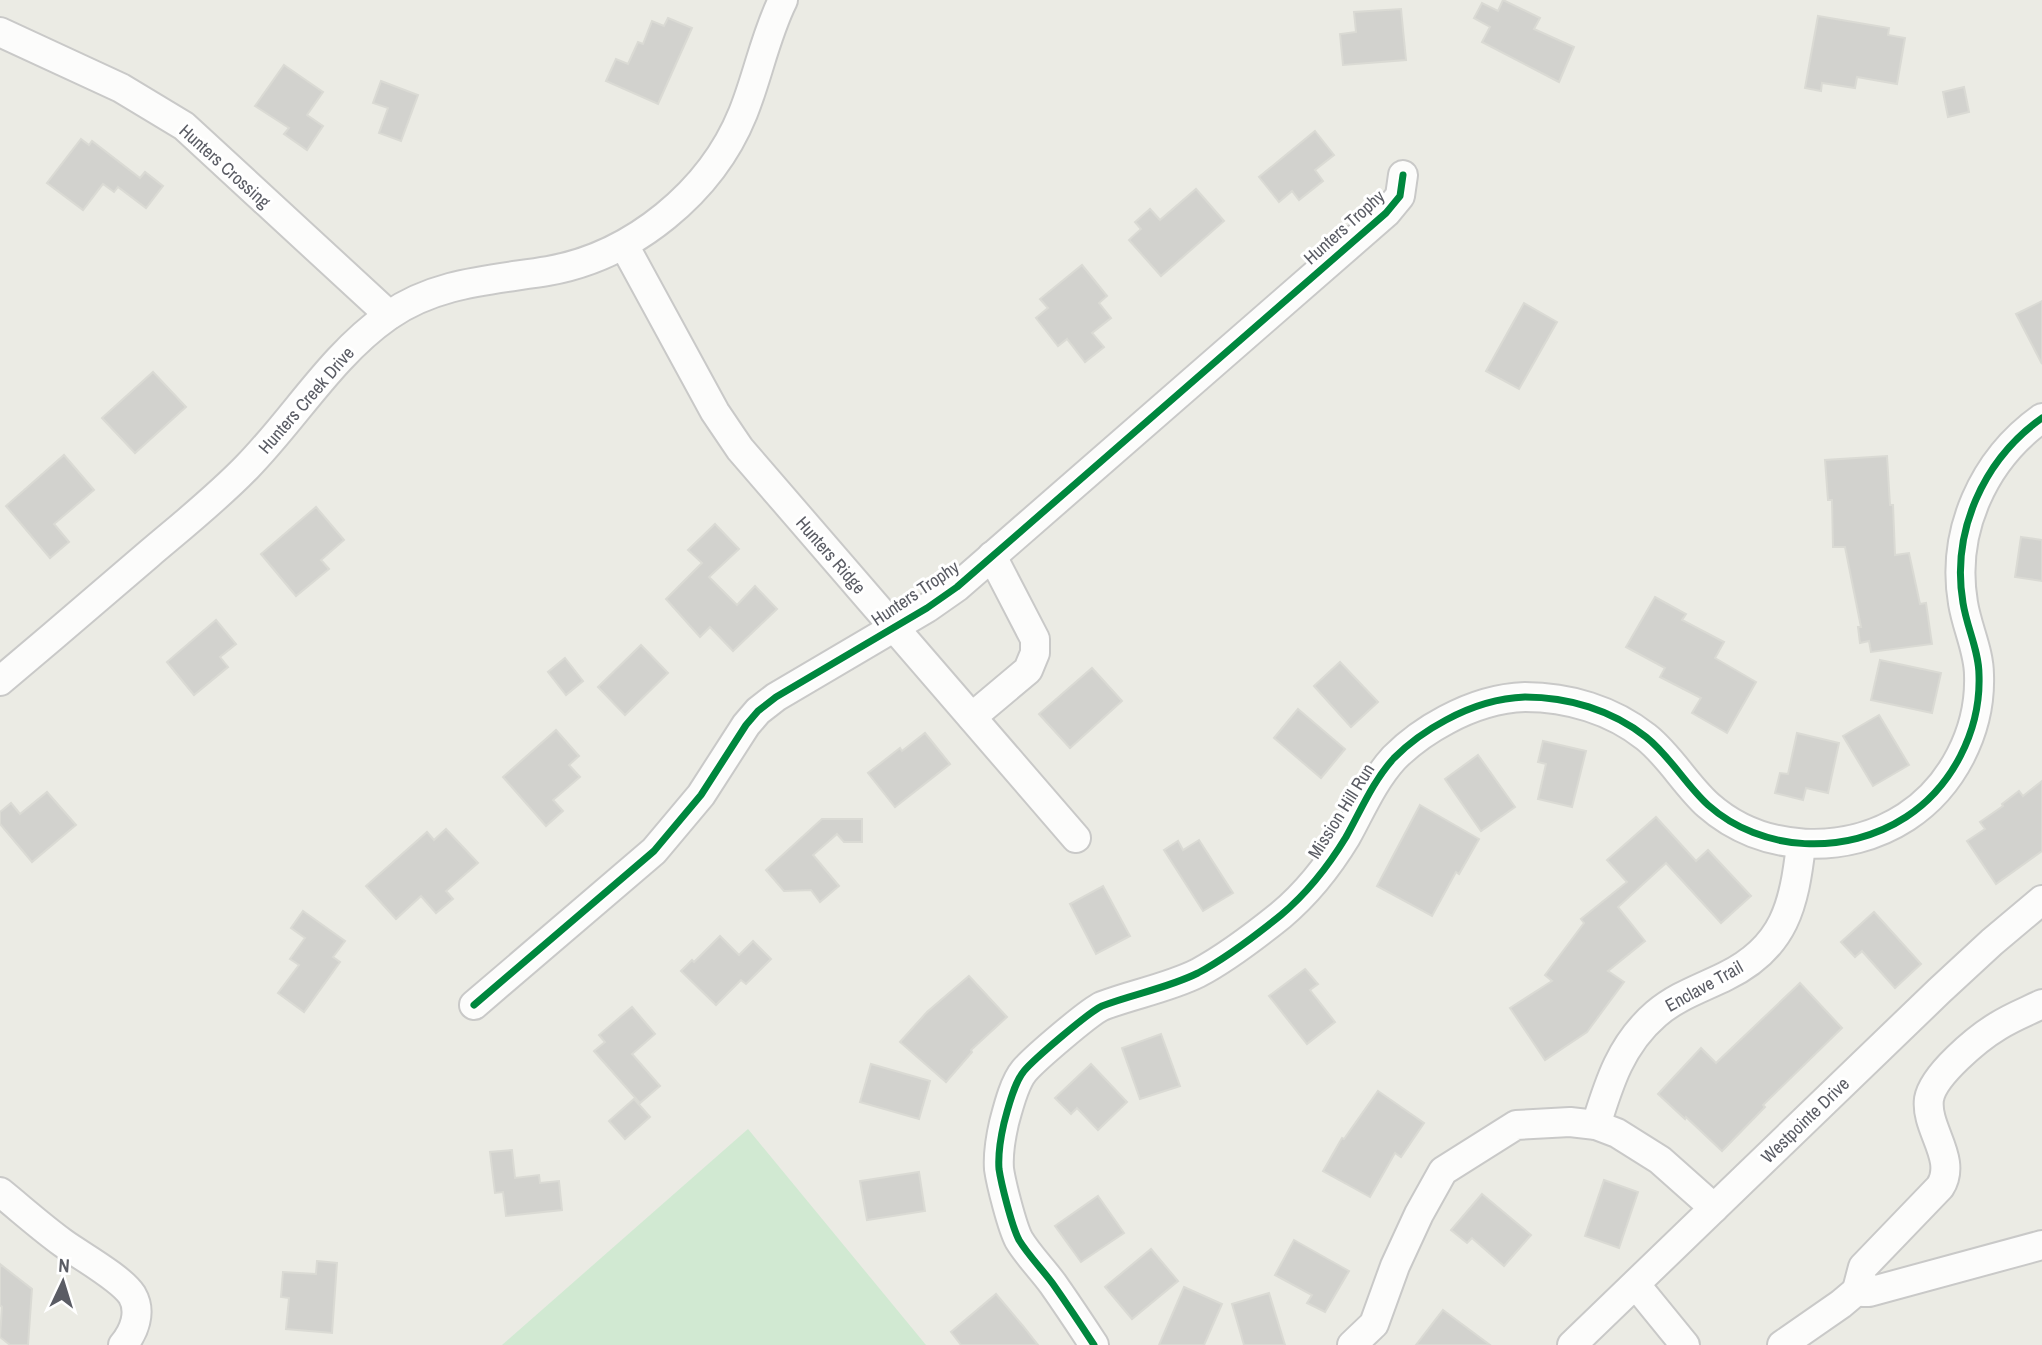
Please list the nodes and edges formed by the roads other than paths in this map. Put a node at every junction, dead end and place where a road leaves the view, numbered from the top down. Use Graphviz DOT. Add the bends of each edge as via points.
graph roads {
  1 [pos="783,0"];
  2 [pos="0,32"];
  3 [pos="1403,175"];
  4 [pos="624,245"];
  5 [pos="390,315"];
  6 [pos="2042,418"];
  7 [pos="992,556"];
  8 [pos="894,627"];
  9 [pos="0,681"];
  10 [pos="972,718"];
  11 [pos="1076,838"];
  12 [pos="1801,845"];
  13 [pos="2042,900"];
  14 [pos="2042,1004"];
  15 [pos="474,1005"];
  16 [pos="1596,1125"];
  17 [pos="0,1192"];
  18 [pos="1714,1208"];
  19 [pos="2042,1245"];
  20 [pos="1636,1284"];
  21 [pos="1860,1288"];
  22 [pos="123,1345"];
  23 [pos="1094,1345"];
  24 [pos="1352,1345"];
  25 [pos="1572,1345"];
  26 [pos="1685,1345"];
  27 [pos="1782,1345"];
  1 -- 4 [label="street, Hunters Creek Drive" via="744,110 715,164 667,214"];
  2 -- 5 [label="street, Hunters Crossing" via="121,88 184,126"];
  3 -- 7 [label="street, Hunters Trophy" via="1400,196 1386,213"];
  4 -- 5 [label="street, Hunters Creek Drive" via="576,265 459,284"];
  4 -- 8 [label="street, Hunters Ridge" via="734,441"];
  5 -- 9 [label="street, Hunters Creek Drive" via="350,347 276,436 218,495"];
  6 -- 12 [label="street, Mission Hill Run" via="1996,464 1982,485 1964,534 1961,582 1979,676 1975,718 1960,757 1929,799 1892,826 1845,842"];
  7 -- 8 [label="street, Hunters Trophy" via="957,587"];
  7 -- 10 [label="street" via="1035,639 1035,653 1028,670"];
  8 -- 10 [label="street, Hunters Ridge"];
  8 -- 15 [label="street, Hunters Trophy" via="758,711 672,832"];
  10 -- 11 [label="street, Hunters Ridge"];
  12 -- 16 [label="street, Enclave Trail" via="1793,896 1776,935 1745,965 1677,999 1639,1031 1614,1068"];
  12 -- 23 [label="street, Mission Hill Run" via="1736,824 1709,806 1647,738 1590,706 1523,697 1492,702 1464,710 1412,741 1373,787 1328,863 1287,910 1194,975 1096,1008 1021,1073 1004,1122 999,1166 1017,1237"];
  13 -- 18 [label="street, Westpointe Drive" via="1992,942"];
  14 -- 21 [label="street" via="1983,1036 1935,1084 1930,1111 1944,1157 1945,1178 1863,1267"];
  16 -- 18 [label="street" via="1642,1146"];
  16 -- 24 [label="street" via="1516,1125 1443,1171 1395,1266 1374,1324"];
  17 -- 22 [label="street" via="125,1287 136,1314 131,1335"];
  18 -- 20 [label="street, Westpointe Drive"];
  19 -- 21 [label="street" via="1869,1292"];
  20 -- 25 [label="street, Westpointe Drive"];
  20 -- 26 [label="street"];
  21 -- 27 [label="street"];
}
